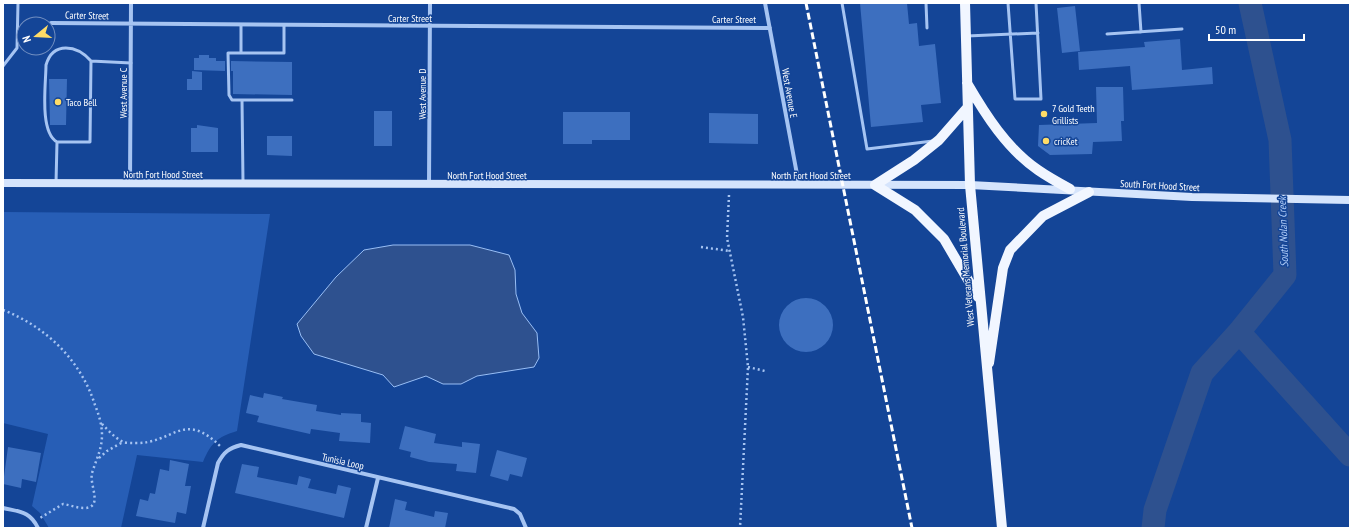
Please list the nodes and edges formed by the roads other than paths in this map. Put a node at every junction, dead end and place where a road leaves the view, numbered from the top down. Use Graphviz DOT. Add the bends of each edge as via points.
graph roads {
  1 [pos="18,3"];
  2 [pos="131,3"];
  3 [pos="430,3"];
  4 [pos="765,3"];
  5 [pos="842,3"];
  6 [pos="926,3"];
  7 [pos="965,3"];
  8 [pos="1008,3"];
  9 [pos="1036,3"];
  10 [pos="1139,3"];
  11 [pos="56,23"];
  12 [pos="131,24"];
  13 [pos="241,25"];
  14 [pos="284,25"];
  15 [pos="430,26"];
  16 [pos="770,28"];
  17 [pos="927,28"];
  18 [pos="1182,29"];
  19 [pos="1141,32"];
  20 [pos="1038,33"];
  21 [pos="1010,34"];
  22 [pos="1107,34"];
  23 [pos="966,36"];
  24 [pos="241,53"];
  25 [pos="91,61"];
  26 [pos="131,63"];
  27 [pos="3,66"];
  28 [pos="966,82"];
  29 [pos="242,100"];
  30 [pos="292,100"];
  31 [pos="967,108"];
  32 [pos="939,140"];
  33 [pos="57,142"];
  34 [pos="3,183"];
  35 [pos="56,183"];
  36 [pos="130,184"];
  37 [pos="243,184"];
  38 [pos="429,185"];
  39 [pos="799,185"];
  40 [pos="875,185"];
  41 [pos="970,185"];
  42 [pos="1070,189"];
  43 [pos="1089,192"];
  44 [pos="1350,200"];
  45 [pos="980,301"];
  46 [pos="987,381"];
  47 [pos="378,478"];
  48 [pos="3,508"];
  49 [pos="38,528"];
  50 [pos="203,528"];
  51 [pos="366,528"];
  52 [pos="526,528"];
  53 [pos="1002,528"];
  1 -- 27 [label="lane" via="17,48"];
  2 -- 12 [label="street, West Avenue C"];
  3 -- 15 [label="street, West Avenue D"];
  4 -- 16 [label="street, West Avenue E"];
  5 -- 32 [label="lane" via="867,149"];
  6 -- 17 [label="lane"];
  7 -- 23 [label="main road, West Veterans Memorial Boulevard"];
  8 -- 21 [label="lane"];
  9 -- 20 [label="lane"];
  10 -- 19 [label="lane"];
  11 -- 12 [label="street, Carter Street"];
  12 -- 13 [label="street, Carter Street"];
  12 -- 26 [label="street, West Avenue C"];
  13 -- 14 [label="street, Carter Street"];
  13 -- 24 [label="lane"];
  14 -- 15 [label="street, Carter Street"];
  14 -- 24 [label="lane" via="284,53"];
  15 -- 16 [label="street, Carter Street"];
  15 -- 38 [label="street, West Avenue D"];
  16 -- 39 [label="street, West Avenue E"];
  18 -- 19 [label="lane"];
  19 -- 22 [label="lane"];
  20 -- 21 [label="lane"];
  20 -- 21 [label="lane" via="1041,99 1015,100"];
  21 -- 23 [label="lane"];
  23 -- 28 [label="main road, West Veterans Memorial Boulevard"];
  24 -- 29 [label="lane" via="228,53 229,95 232,100"];
  25 -- 26 [label="lane"];
  25 -- 33 [label="lane" via="90,142"];
  25 -- 33 [label="lane" via="78,50 69,48 53,52 49,57 46,65 46,125 53,140"];
  26 -- 36 [label="street, West Avenue C"];
  28 -- 31 [label="main road, West Veterans Memorial Boulevard"];
  28 -- 42 [label="main road" via="990,120 1014,149 1037,170"];
  29 -- 30 [label="lane"];
  29 -- 37 [label="lane"];
  31 -- 32 [label="main road"];
  31 -- 41 [label="main road, West Veterans Memorial Boulevard"];
  32 -- 40 [label="main road"];
  33 -- 35 [label="lane"];
  34 -- 35 [label="main road, North Fort Hood Street"];
  35 -- 36 [label="main road, North Fort Hood Street"];
  36 -- 37 [label="main road, North Fort Hood Street"];
  37 -- 38 [label="main road, North Fort Hood Street"];
  38 -- 39 [label="main road, North Fort Hood Street"];
  39 -- 40 [label="main road, North Fort Hood Street"];
  40 -- 41 [label="main road, North Fort Hood Street"];
  40 -- 45 [label="main road" via="915,210 944,238"];
  41 -- 42 [label="main road, South Fort Hood Street"];
  41 -- 45 [label="main road, West Veterans Memorial Boulevard"];
  42 -- 43 [label="main road, South Fort Hood Street"];
  43 -- 44 [label="main road, South Fort Hood Street"];
  43 -- 46 [label="main road" via="1043,216 1010,250 1003,268"];
  45 -- 46 [label="main road, West Veterans Memorial Boulevard"];
  46 -- 53 [label="main road, West Veterans Memorial Boulevard"];
  47 -- 50 [label="street, Tunisia Loop" via="241,445 231,448 218,463"];
  47 -- 51 [label="street"];
  47 -- 52 [label="street, Tunisia Loop" via="514,509 520,514"];
  48 -- 49 [label="street" via="26,514 35,521"];
}
